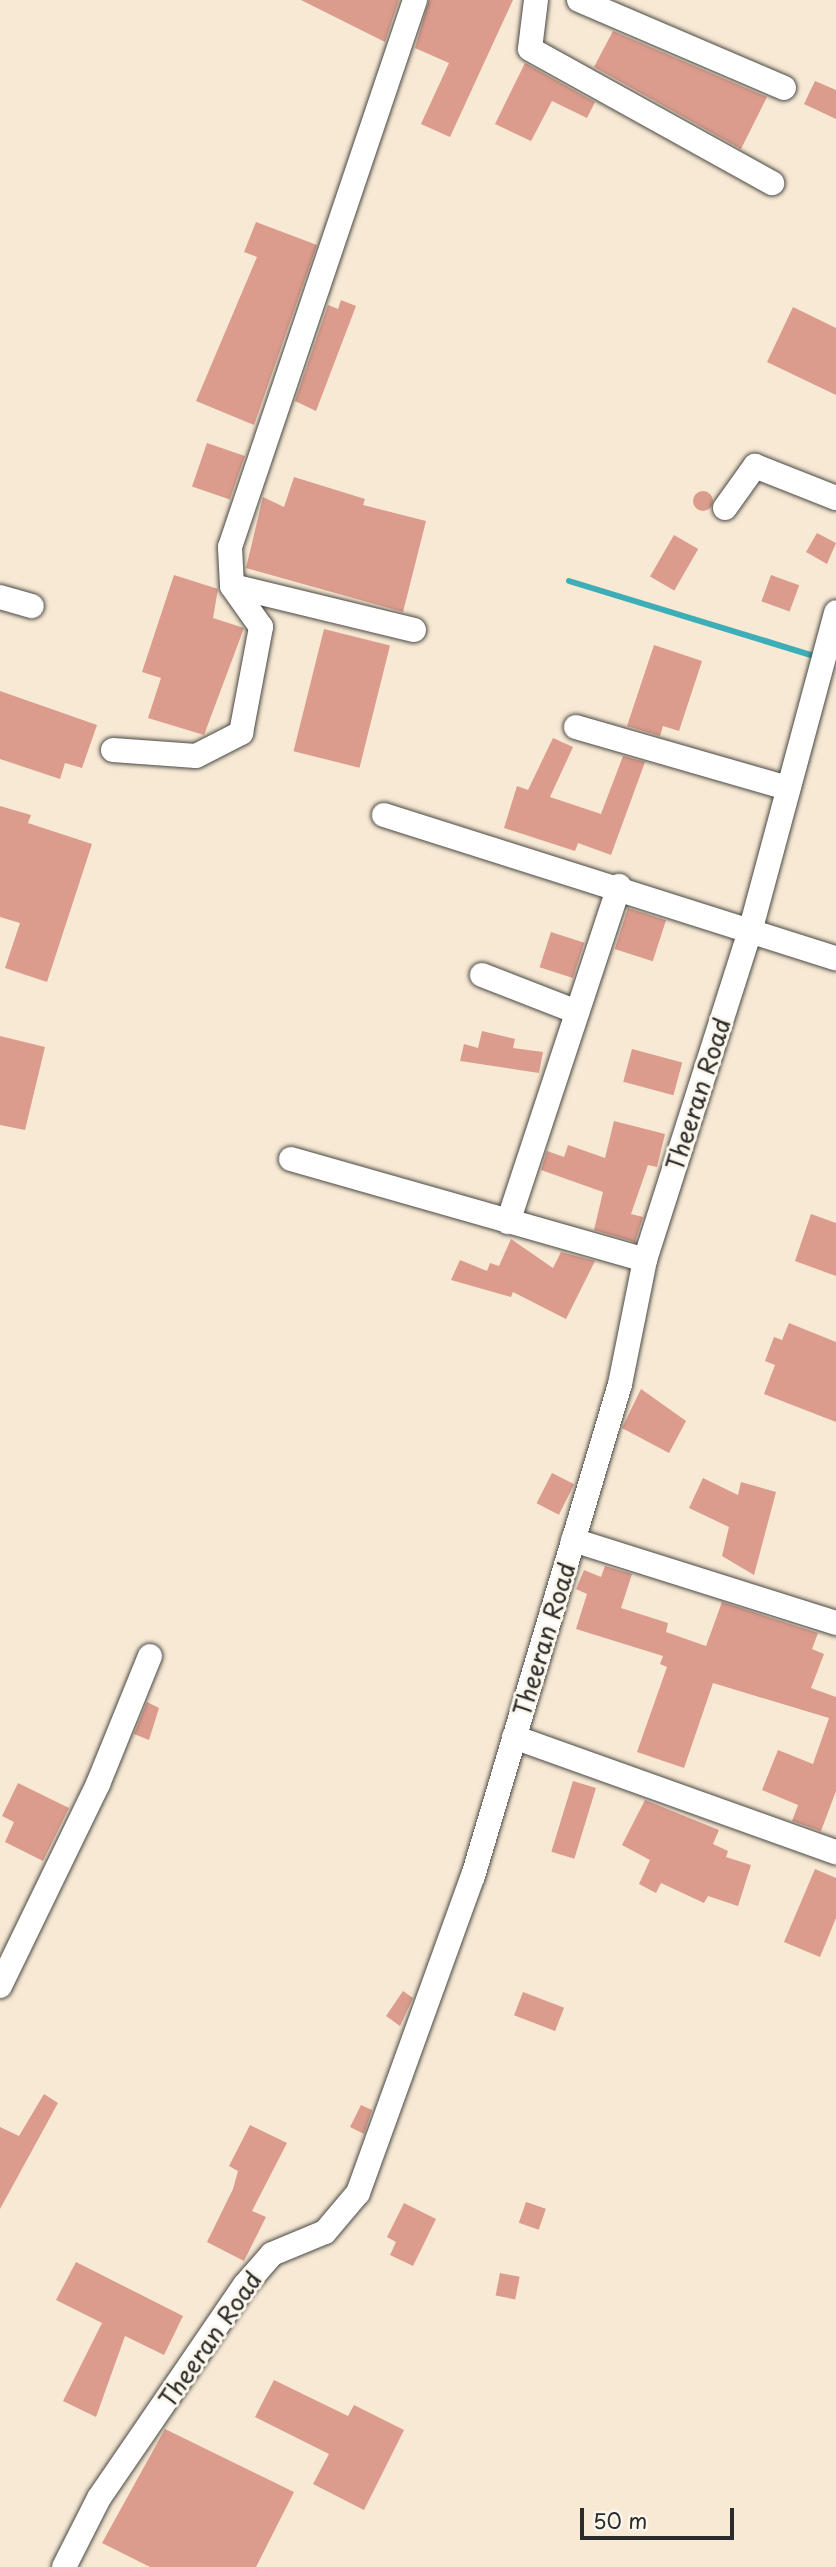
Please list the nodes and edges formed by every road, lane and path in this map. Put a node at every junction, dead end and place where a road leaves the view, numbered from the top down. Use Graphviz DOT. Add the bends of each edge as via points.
graph roads {
  1 [pos="415,0"];
  2 [pos="536,0"];
  3 [pos="579,0"];
  4 [pos="784,88"];
  5 [pos="772,183"];
  6 [pos="836,498"];
  7 [pos="725,508"];
  8 [pos="232,586"];
  9 [pos="0,597"];
  10 [pos="32,607"];
  11 [pos="836,612"];
  12 [pos="414,630"];
  13 [pos="576,727"];
  14 [pos="113,750"];
  15 [pos="788,788"];
  16 [pos="384,815"];
  17 [pos="618,886"];
  18 [pos="751,928"];
  19 [pos="836,958"];
  20 [pos="482,975"];
  21 [pos="577,1012"];
  22 [pos="290,1159"];
  23 [pos="508,1222"];
  24 [pos="645,1260"];
  25 [pos="573,1540"];
  26 [pos="836,1623"];
  27 [pos="150,1656"];
  28 [pos="514,1737"];
  29 [pos="836,1852"];
  30 [pos="1,1981"];
  31 [pos="64,2567"];
  1 -- 8 [label="street" via="230,547"];
  2 -- 5 [label="street" via="530,49"];
  3 -- 4 [label="street"];
  6 -- 7 [label="street" via="755,466"];
  8 -- 12 [label="street"];
  8 -- 14 [label="street" via="261,627 241,733 196,756"];
  9 -- 10 [label="street"];
  11 -- 15 [label="street, Theeran Road"];
  13 -- 15 [label="street"];
  15 -- 18 [label="street, Theeran Road"];
  16 -- 17 [label="street"];
  17 -- 18 [label="street"];
  17 -- 21 [label="street"];
  18 -- 19 [label="street"];
  18 -- 24 [label="street, Theeran Road"];
  20 -- 21 [label="street"];
  21 -- 23 [label="street"];
  22 -- 23 [label="street"];
  23 -- 24 [label="street"];
  24 -- 25 [label="street, Theeran Road" via="620,1384"];
  25 -- 26 [label="street"];
  25 -- 28 [label="street, Theeran Road"];
  27 -- 30 [label="street" via="98,1784"];
  28 -- 29 [label="street"];
  28 -- 31 [label="street, Theeran Road" via="473,1876 358,2193 326,2231 272,2254 245,2285 99,2498"];
}
